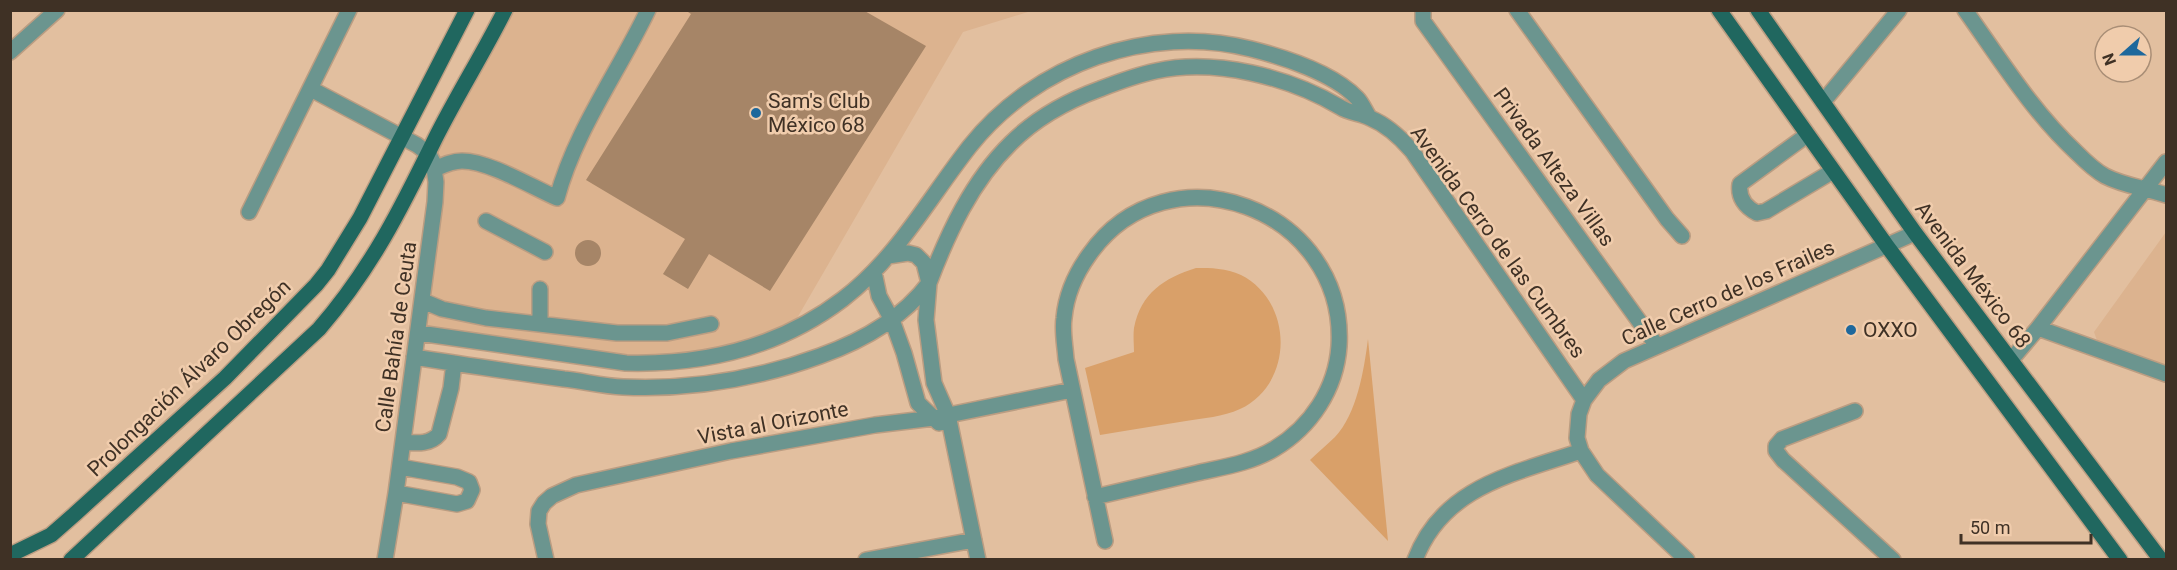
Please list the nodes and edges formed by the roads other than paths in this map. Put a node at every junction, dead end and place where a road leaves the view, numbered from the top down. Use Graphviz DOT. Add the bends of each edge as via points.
graph roads {
  1 [pos="57,10"];
  2 [pos="349,10"];
  3 [pos="467,10"];
  4 [pos="505,10"];
  5 [pos="648,10"];
  6 [pos="1423,10"];
  7 [pos="1517,10"];
  8 [pos="1719,10"];
  9 [pos="1758,10"];
  10 [pos="1899,10"];
  11 [pos="1965,10"];
  12 [pos="10,52"];
  13 [pos="311,89"];
  14 [pos="1823,102"];
  15 [pos="1369,117"];
  16 [pos="401,135"];
  17 [pos="1807,135"];
  18 [pos="429,154"];
  19 [pos="2166,162"];
  20 [pos="435,169"];
  21 [pos="1833,171"];
  22 [pos="2146,188"];
  23 [pos="2166,195"];
  24 [pos="249,212"];
  25 [pos="486,221"];
  26 [pos="1915,233"];
  27 [pos="1682,236"];
  28 [pos="1887,246"];
  29 [pos="545,252"];
  30 [pos="888,256"];
  31 [pos="874,272"];
  32 [pos="928,283"];
  33 [pos="540,289"];
  34 [pos="423,301"];
  35 [pos="892,320"];
  36 [pos="540,324"];
  37 [pos="711,324"];
  38 [pos="2038,328"];
  39 [pos="419,333"];
  40 [pos="1657,346"];
  41 [pos="414,357"];
  42 [pos="2011,360"];
  43 [pos="454,363"];
  44 [pos="2166,374"];
  45 [pos="1072,390"];
  46 [pos="1584,400"];
  47 [pos="1855,411"];
  48 [pos="941,416"];
  49 [pos="403,442"];
  50 [pos="1581,451"];
  51 [pos="400,466"];
  52 [pos="396,493"];
  53 [pos="1095,497"];
  54 [pos="974,540"];
  55 [pos="1106,541"];
  56 [pos="10,555"];
  57 [pos="71,560"];
  58 [pos="384,560"];
  59 [pos="546,560"];
  60 [pos="866,560"];
  61 [pos="978,560"];
  62 [pos="1415,560"];
  63 [pos="1687,560"];
  64 [pos="1893,560"];
  65 [pos="2120,560"];
  66 [pos="2162,560"];
  1 -- 12 [label="street"];
  2 -- 13 [label="street"];
  3 -- 16 [label="main road, Prolongación Álvaro Obregón"];
  4 -- 18 [label="main road"];
  5 -- 20 [label="street" via="588,123 563,175 557,198 472,162 452,162"];
  6 -- 40 [label="street, Privada Alteza Villas" via="1423,21"];
  7 -- 27 [label="street"];
  8 -- 17 [label="main road"];
  9 -- 14 [label="main road, Avenida México 68"];
  10 -- 14 [label="street"];
  11 -- 22 [label="street" via="2045,122 2068,145 2103,175"];
  13 -- 16 [label="street"];
  13 -- 24 [label="street"];
  14 -- 26 [label="main road, Avenida México 68"];
  15 -- 30 [label="street, Avenida Cerro de las Cumbres" via="1357,98 1316,71 1265,52 1236,45 1175,40 1108,53 1069,68 1005,109 971,145"];
  15 -- 32 [label="street, Avenida Cerro de las Cumbres" via="1348,112 1321,96 1262,75 1214,68 1157,70 1099,89 1058,107 1027,128 987,170 967,201"];
  15 -- 46 [label="street, Avenida Cerro de las Cumbres" via="1396,133 1412,151"];
  16 -- 18 [label="street"];
  16 -- 56 [label="main road, Prolongación Álvaro Obregón" via="360,218 316,285 225,378 76,513 51,535"];
  17 -- 21 [label="main road"];
  17 -- 21 [label="street" via="1740,184 1748,207 1757,213 1766,212"];
  18 -- 20 [label="street, Calle Bahía de Ceuta"];
  18 -- 57 [label="main road" via="365,269 319,329"];
  19 -- 22 [label="street"];
  20 -- 34 [label="street, Calle Bahía de Ceuta"];
  21 -- 28 [label="main road"];
  22 -- 23 [label="street"];
  22 -- 38 [label="street"];
  25 -- 29 [label="street"];
  26 -- 28 [label="street, Calle Cerro de los Frailes"];
  26 -- 42 [label="main road, Avenida México 68"];
  28 -- 40 [label="street, Calle Cerro de los Frailes"];
  28 -- 65 [label="main road"];
  30 -- 31 [label="street, Avenida Cerro de las Cumbres"];
  30 -- 32 [label="street" via="916,255 924,263"];
  31 -- 35 [label="street" via="879,296"];
  31 -- 39 [label="street, Avenida Cerro de las Cumbres" via="844,299 789,332 749,348 703,359 626,363"];
  32 -- 35 [label="street, Avenida Cerro de las Cumbres"];
  32 -- 48 [label="street" via="927,320"];
  33 -- 36 [label="street"];
  34 -- 36 [label="street" via="464,314"];
  34 -- 39 [label="street, Calle Bahía de Ceuta"];
  35 -- 43 [label="street, Avenida Cerro de las Cumbres" via="838,349 803,362 700,385 622,387"];
  35 -- 48 [label="street" via="918,403"];
  36 -- 37 [label="street" via="647,334"];
  38 -- 42 [label="street"];
  38 -- 44 [label="street"];
  39 -- 41 [label="street, Calle Bahía de Ceuta"];
  40 -- 46 [label="street, Calle Cerro de los Frailes" via="1624,361 1599,380"];
  41 -- 43 [label="street, Avenida Cerro de las Cumbres"];
  41 -- 49 [label="street, Calle Bahía de Ceuta"];
  42 -- 66 [label="main road, Avenida México 68"];
  43 -- 49 [label="street" via="439,434 426,442"];
  45 -- 48 [label="street, Vista al Orizonte"];
  45 -- 53 [label="street"];
  45 -- 53 [label="street" via="1064,318 1073,285 1104,237 1149,207 1202,198 1260,212 1306,247 1332,287 1339,320 1338,357 1328,389 1302,428 1273,449 1247,461"];
  46 -- 50 [label="street, Calle Cerro de los Frailes" via="1577,438"];
  47 -- 64 [label="street" via="1782,439 1776,451"];
  48 -- 54 [label="street" via="953,435"];
  48 -- 59 [label="street, Vista al Orizonte" via="731,452 562,490 544,503 538,516"];
  49 -- 51 [label="street, Calle Bahía de Ceuta"];
  50 -- 62 [label="street" via="1480,487 1457,500 1429,532"];
  50 -- 63 [label="street" via="1597,475"];
  51 -- 52 [label="street, Calle Bahía de Ceuta"];
  51 -- 52 [label="street" via="457,477 469,482 472,490 467,501 460,504"];
  52 -- 58 [label="street, Calle Bahía de Ceuta"];
  53 -- 55 [label="street"];
  54 -- 60 [label="street"];
  54 -- 61 [label="street"];
}
